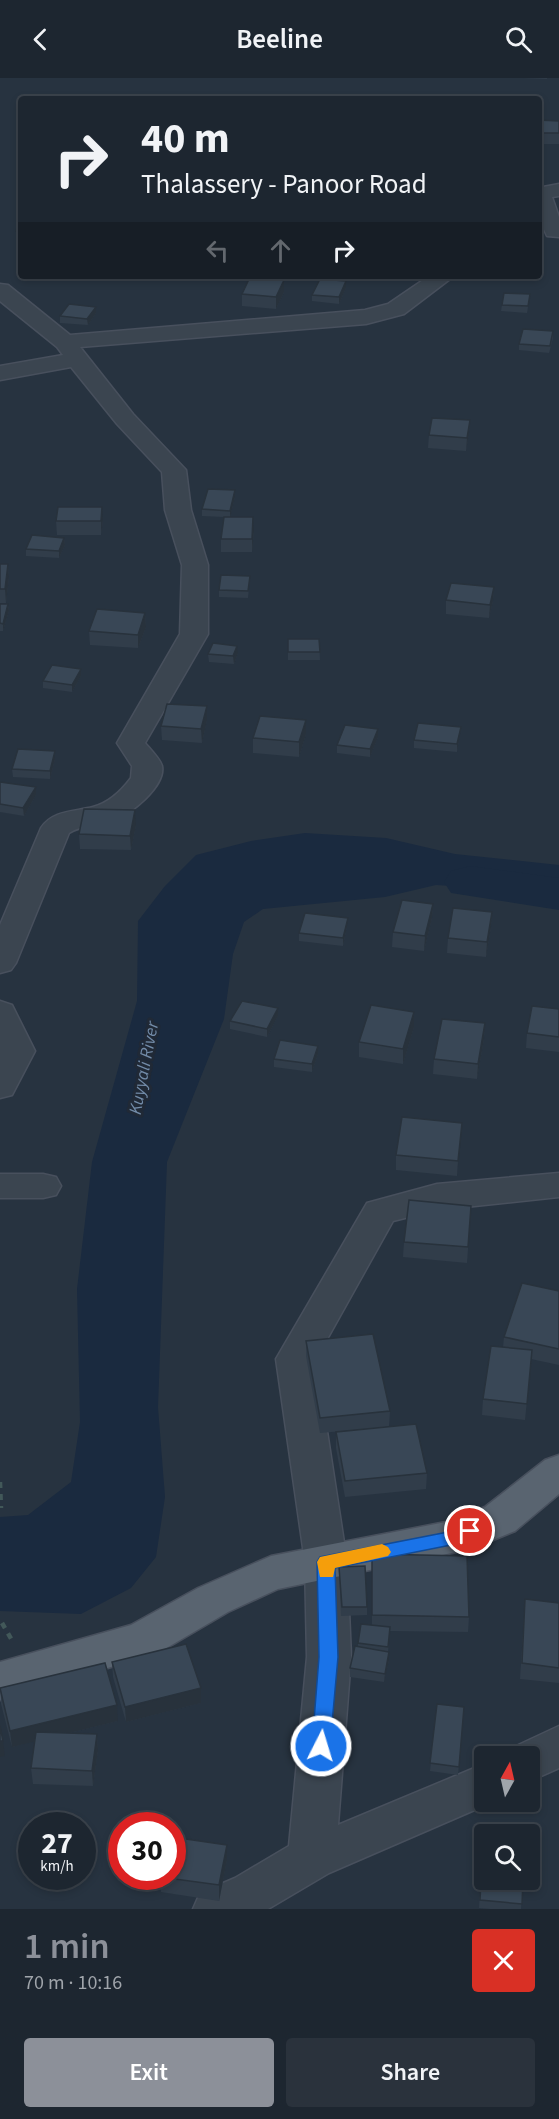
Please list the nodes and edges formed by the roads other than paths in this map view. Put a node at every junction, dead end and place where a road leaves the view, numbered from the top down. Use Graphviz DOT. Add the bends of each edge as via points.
graph roads {
  1 [pos="559,190"];
  2 [pos="542,193"];
  3 [pos="542,200"];
  4 [pos="551,233"];
  5 [pos="439,279"];
  6 [pos="0,290"];
  7 [pos="71,351"];
  8 [pos="0,373"];
  9 [pos="0,963"];
  10 [pos="0,1012"];
  11 [pos="0,1087"];
  12 [pos="559,1185"];
  13 [pos="0,1186"];
  14 [pos="43,1186"];
  15 [pos="559,1471"];
  16 [pos="326,1562"];
  17 [pos="0,1681"];
  18 [pos="559,1746"];
  19 [pos="540,1756"];
  20 [pos="474,1788"];
  21 [pos="312,1858"];
  22 [pos="217,1909"];
  1 -- 2 [label="street"];
  3 -- 4 [label="street"];
  5 -- 7 [label="street" via="396,309 366,317"];
  6 -- 7 [label="street"];
  7 -- 8 [label="street"];
  7 -- 9 [label="street" via="125,419 174,470 178,510 195,565 194,634 131,743 147,766 146,778 125,802 104,814 71,818 56,828"];
  10 -- 11 [label="street" via="18,1051"];
  12 -- 16 [label="street" via="437,1197 380,1212 296,1359"];
  13 -- 14 [label="street"];
  15 -- 16 [label="main road" via="500,1519 456,1537"];
  16 -- 17 [label="main road" via="270,1573 142,1640"];
  16 -- 21 [label="street" via="328,1657"];
  18 -- 19 [label="street"];
  20 -- 21 [label="street"];
  21 -- 22 [label="street"];
}
